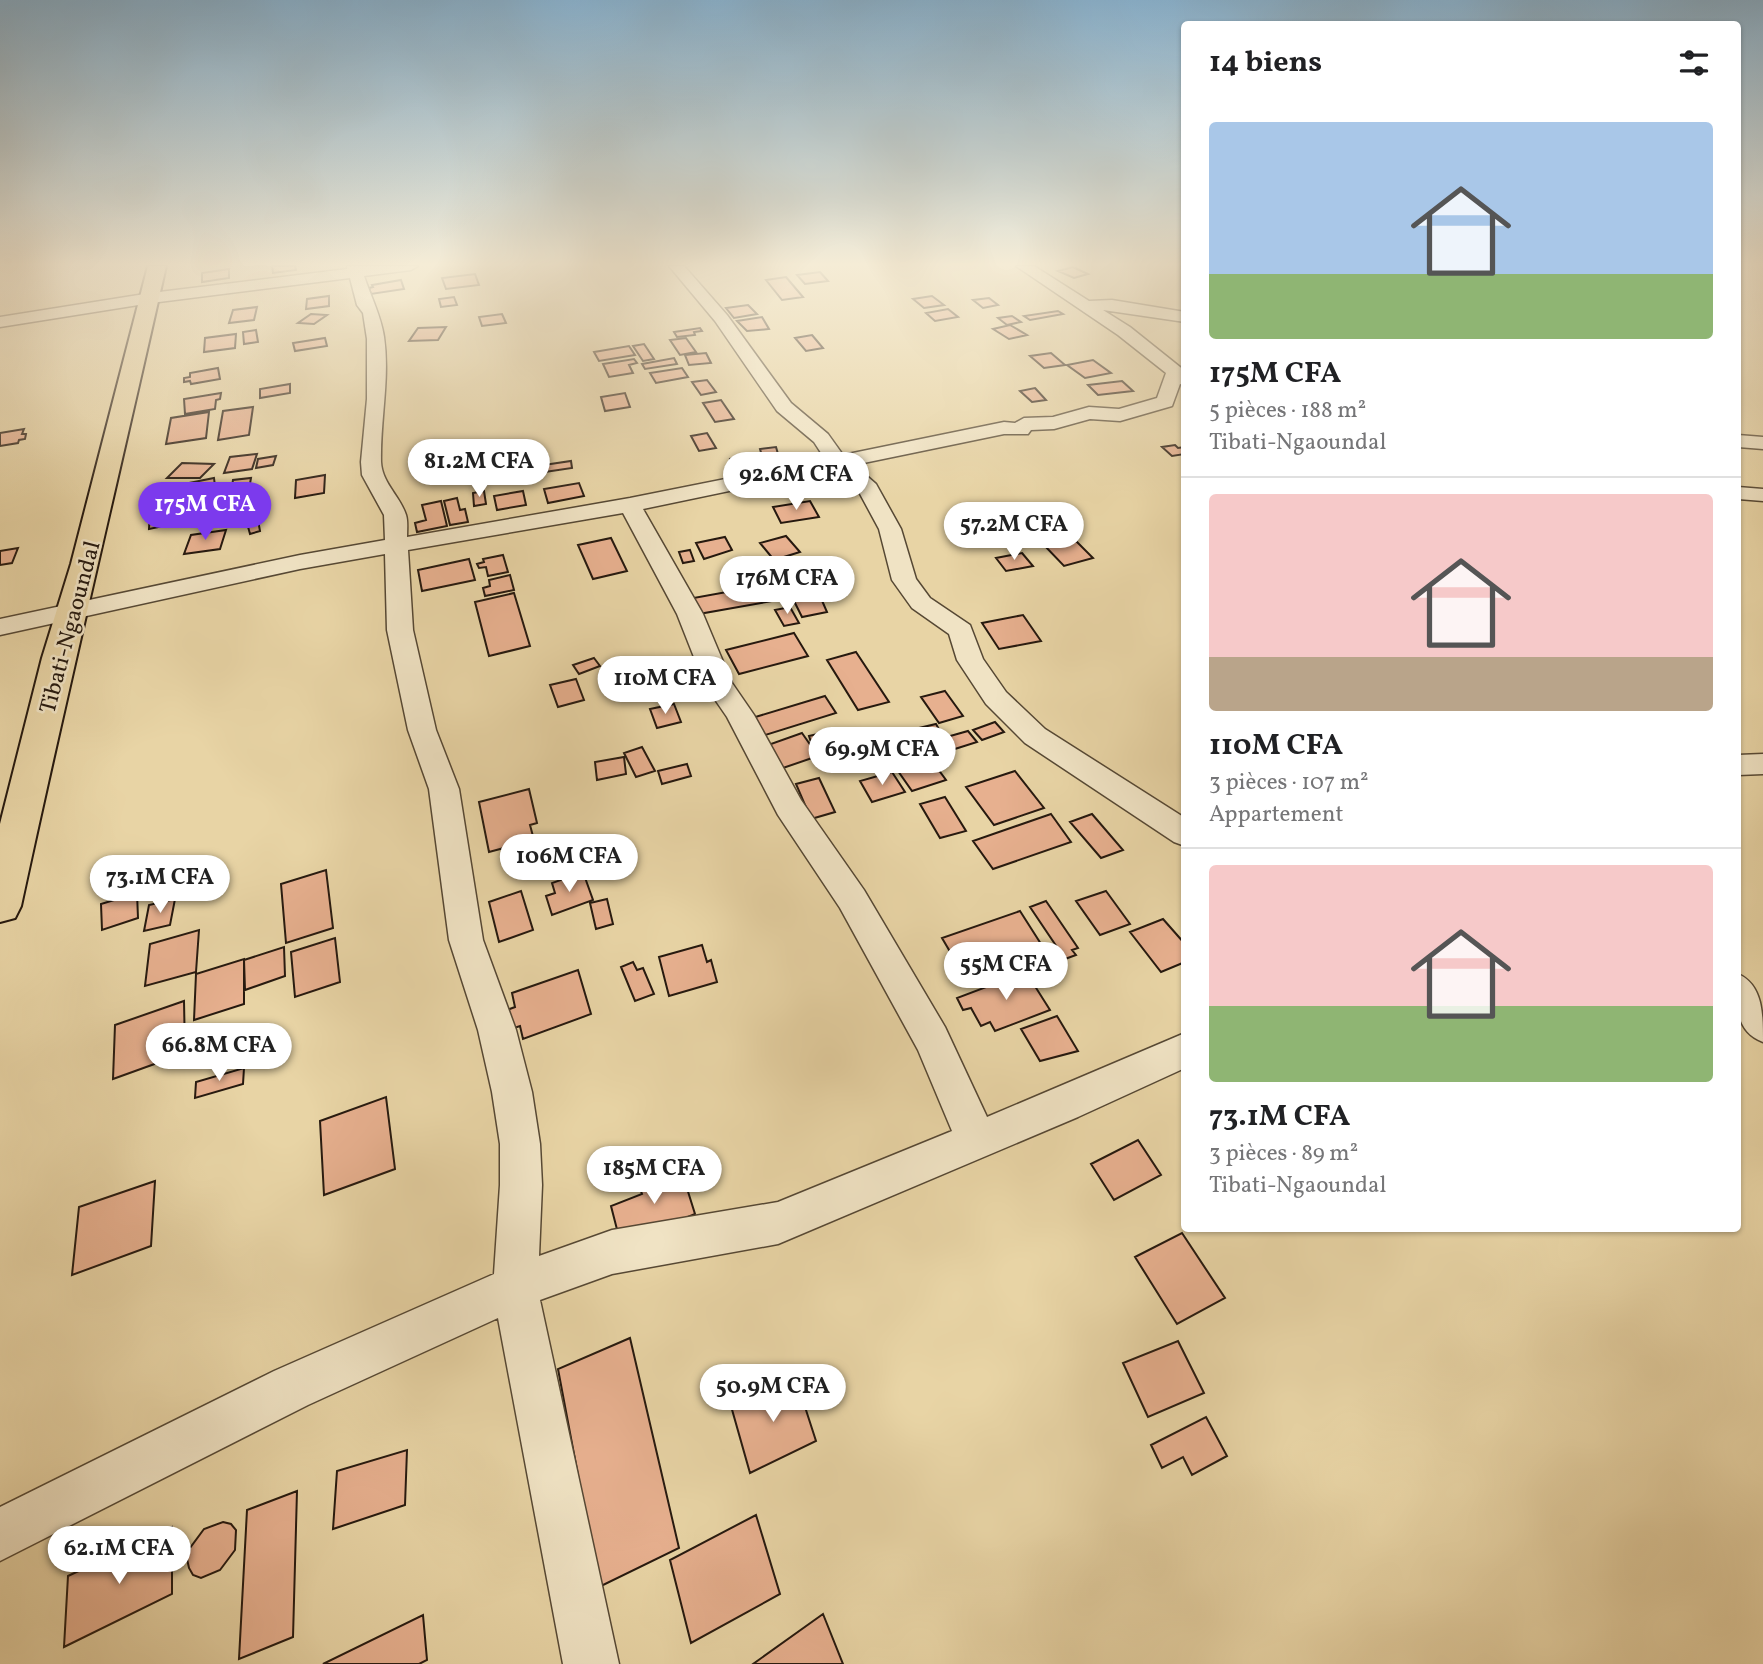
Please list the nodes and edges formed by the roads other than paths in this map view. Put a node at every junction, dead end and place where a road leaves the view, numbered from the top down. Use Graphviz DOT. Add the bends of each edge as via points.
graph roads {
  1 [pos="139,344"];
  2 [pos="376,344"];
  3 [pos="740,344"];
  4 [pos="1140,344"];
  5 [pos="1180,376"];
  6 [pos="1741,441"];
  7 [pos="1763,443"];
  8 [pos="838,462"];
  9 [pos="1741,493"];
  10 [pos="1763,495"];
  11 [pos="630,505"];
  12 [pos="396,544"];
  13 [pos="71,612"];
  14 [pos="0,627"];
  15 [pos="1763,764"];
  16 [pos="1741,765"];
  17 [pos="1181,831"];
  18 [pos="0,906"];
  19 [pos="1741,993"];
  20 [pos="1763,1026"];
  21 [pos="1181,1051"];
  22 [pos="975,1140"];
  23 [pos="515,1287"];
  24 [pos="0,1535"];
  25 [pos="590,1664"];
  1 -- 13 [label="highway, Tibati-Ngaoundal"];
  2 -- 12 [label="street" via="372,468 393,506"];
  3 -- 8 [label="street" via="776,398 821,438"];
  4 -- 5 [label="street"];
  5 -- 8 [label="street" via="1165,402 1120,415 1089,413"];
  6 -- 7 [label="street"];
  8 -- 11 [label="street"];
  8 -- 17 [label="street" via="875,500 913,594 961,630 970,660 996,698 1035,736"];
  9 -- 10 [label="street"];
  11 -- 12 [label="street"];
  11 -- 22 [label="street" via="690,614 719,685 789,807 852,899 932,1039"];
  12 -- 13 [label="street"];
  12 -- 23 [label="street" via="400,629 422,730 444,789 466,940 497,1030 512,1092 522,1185"];
  13 -- 14 [label="street"];
  13 -- 18 [label="highway, Tibati-Ngaoundal"];
  15 -- 16 [label="street"];
  19 -- 20 [label="street"];
  21 -- 22 [label="street"];
  22 -- 23 [label="street" via="778,1223 612,1252"];
  23 -- 24 [label="street" via="291,1388"];
  23 -- 25 [label="street"];
}
